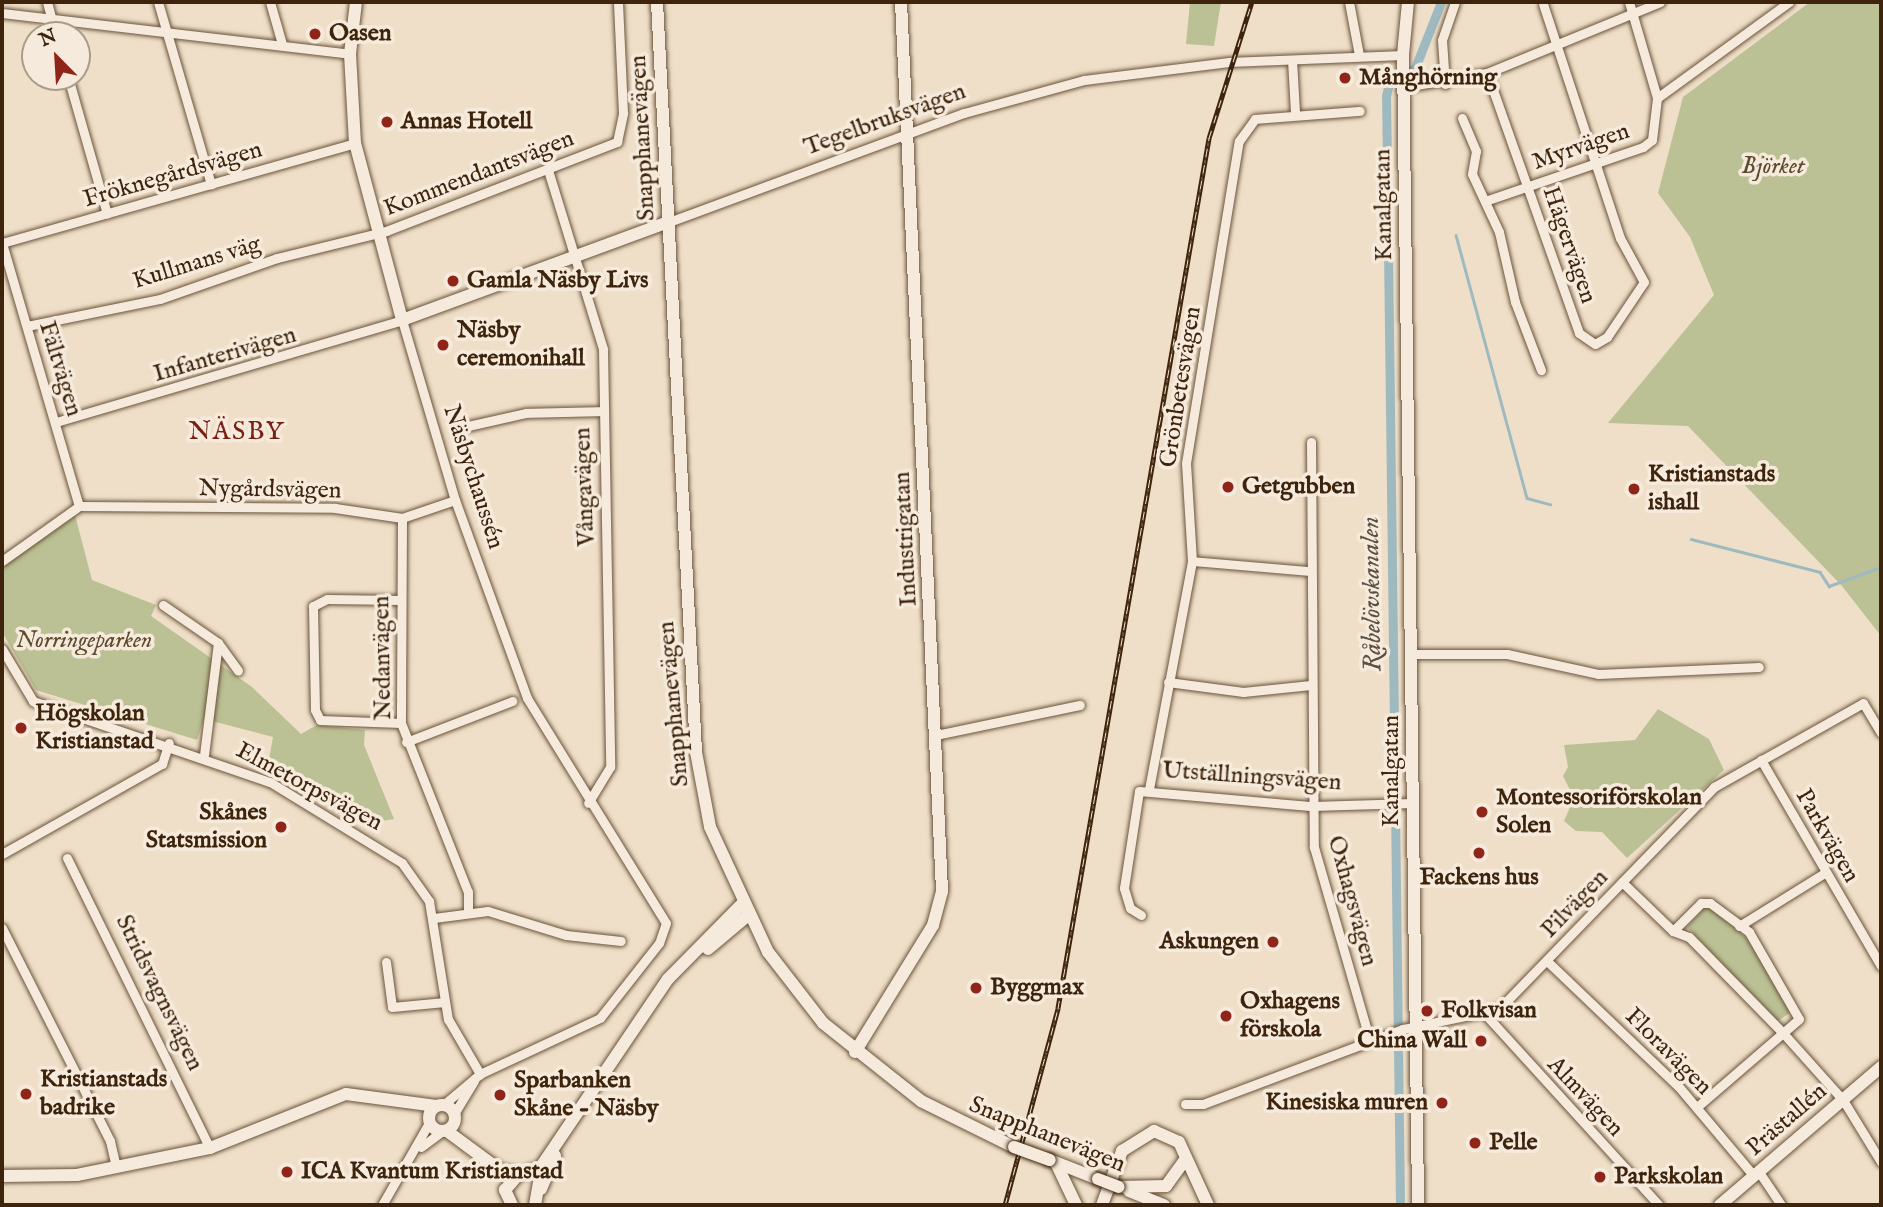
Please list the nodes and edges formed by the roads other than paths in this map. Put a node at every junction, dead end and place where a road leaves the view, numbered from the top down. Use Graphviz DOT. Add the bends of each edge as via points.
graph roads {
  1 [pos="47,2"];
  2 [pos="159,2"];
  3 [pos="270,2"];
  4 [pos="356,2"];
  5 [pos="618,2"];
  6 [pos="657,2"];
  7 [pos="901,2"];
  8 [pos="1349,2"];
  9 [pos="1408,2"];
  10 [pos="1455,2"];
  11 [pos="1629,2"];
  12 [pos="1660,2"];
  13 [pos="1790,2"];
  14 [pos="1544,4"];
  15 [pos="2,13"];
  16 [pos="1633,13"];
  17 [pos="51,19"];
  18 [pos="167,31"];
  19 [pos="282,44"];
  20 [pos="1557,45"];
  21 [pos="350,54"];
  22 [pos="1359,55"];
  23 [pos="1292,60"];
  24 [pos="1403,60"];
  25 [pos="1488,73"];
  26 [pos="1404,83"];
  27 [pos="1445,84"];
  28 [pos="72,91"];
  29 [pos="1657,98"];
  30 [pos="1360,111"];
  31 [pos="1296,112"];
  32 [pos="1462,118"];
  33 [pos="907,133"];
  34 [pos="355,143"];
  35 [pos="1598,164"];
  36 [pos="548,170"];
  37 [pos="211,184"];
  38 [pos="1529,186"];
  39 [pos="1485,201"];
  40 [pos="107,214"];
  41 [pos="669,222"];
  42 [pos="379,233"];
  43 [pos="2,243"];
  44 [pos="574,257"];
  45 [pos="402,320"];
  46 [pos="27,326"];
  47 [pos="1541,370"];
  48 [pos="602,411"];
  49 [pos="56,422"];
  50 [pos="459,428"];
  51 [pos="1311,442"];
  52 [pos="455,500"];
  53 [pos="79,506"];
  54 [pos="402,519"];
  55 [pos="2,561"];
  56 [pos="1192,561"];
  57 [pos="1309,571"];
  58 [pos="400,600"];
  59 [pos="163,605"];
  60 [pos="218,643"];
  61 [pos="2,649"];
  62 [pos="1412,654"];
  63 [pos="1759,667"];
  64 [pos="238,671"];
  65 [pos="1168,682"];
  66 [pos="1311,685"];
  67 [pos="512,701"];
  68 [pos="1080,705"];
  69 [pos="401,723"];
  70 [pos="1881,733"];
  71 [pos="936,735"];
  72 [pos="407,742"];
  73 [pos="169,743"];
  74 [pos="204,755"];
  75 [pos="1761,760"];
  76 [pos="1149,789"];
  77 [pos="588,803"];
  78 [pos="1406,803"];
  79 [pos="1312,806"];
  80 [pos="2,854"];
  81 [pos="68,858"];
  82 [pos="1826,872"];
  83 [pos="1622,882"];
  84 [pos="468,909"];
  85 [pos="745,910"];
  86 [pos="1141,915"];
  87 [pos="435,918"];
  88 [pos="1739,926"];
  89 [pos="2,928"];
  90 [pos="1674,931"];
  91 [pos="621,941"];
  92 [pos="1547,961"];
  93 [pos="386,962"];
  94 [pos="1881,966"];
  95 [pos="445,1002"];
  96 [pos="1485,1014"];
  97 [pos="1418,1025"];
  98 [pos="1783,1032"];
  99 [pos="1370,1041"];
  100 [pos="855,1052"];
  101 [pos="606,1067"];
  102 [pos="1881,1067"];
  103 [pos="480,1074"];
  104 [pos="389,1097"];
  105 [pos="1843,1100"];
  106 [pos="1185,1104"];
  107 [pos="440,1105"];
  108 [pos="1696,1107"];
  109 [pos="455,1116"];
  110 [pos="429,1120"];
  111 [pos="444,1131"];
  112 [pos="469,1143"];
  113 [pos="210,1148"];
  114 [pos="420,1148"];
  115 [pos="1186,1158"];
  116 [pos="1053,1162"];
  117 [pos="1881,1162"];
  118 [pos="489,1163"];
  119 [pos="116,1167"];
  120 [pos="522,1174"];
  121 [pos="1756,1174"];
  122 [pos="2,1176"];
  123 [pos="506,1186"];
  124 [pos="1119,1187"];
  125 [pos="539,1200"];
  126 [pos="508,1203"];
  127 [pos="382,1205"];
  128 [pos="1076,1205"];
  129 [pos="1102,1205"];
  130 [pos="1160,1205"];
  131 [pos="1208,1205"];
  132 [pos="1418,1205"];
  133 [pos="1659,1205"];
  134 [pos="1720,1205"];
  135 [pos="1781,1205"];
  1 -- 17 [label="street"];
  2 -- 18 [label="street"];
  3 -- 19 [label="street"];
  4 -- 21 [label="street, Näsbychaussén"];
  5 -- 36 [label="street, Kommendantsvägen" via="623,113 617,142"];
  6 -- 41 [label="street, Snapphanevägen"];
  7 -- 33 [label="street, Industrigatan"];
  8 -- 22 [label="street"];
  9 -- 24 [label="street, Kanalgatan"];
  10 -- 27 [label="street" via="1442,40"];
  11 -- 16 [label="street"];
  12 -- 16 [label="street"];
  13 -- 29 [label="street"];
  14 -- 20 [label="street"];
  15 -- 17 [label="street"];
  16 -- 20 [label="street"];
  16 -- 29 [label="street"];
  17 -- 18 [label="street"];
  18 -- 19 [label="street"];
  18 -- 37 [label="street"];
  19 -- 21 [label="street"];
  20 -- 25 [label="street"];
  20 -- 35 [label="street"];
  21 -- 34 [label="street, Näsbychaussén"];
  22 -- 23 [label="street, Tegelbruksvägen"];
  22 -- 24 [label="street, Tegelbruksvägen"];
  23 -- 31 [label="street"];
  23 -- 33 [label="street, Tegelbruksvägen" via="1084,80"];
  24 -- 26 [label="street, Kanalgatan"];
  25 -- 27 [label="street"];
  25 -- 38 [label="street, Hägervägen"];
  26 -- 27 [label="street"];
  26 -- 62 [label="street, Kanalgatan"];
  28 -- 40 [label="street"];
  29 -- 35 [label="street, Myrvägen" via="1652,140"];
  30 -- 31 [label="street, Grönbetesvägen"];
  31 -- 56 [label="street, Grönbetesvägen" via="1255,119 1239,141 1186,463"];
  32 -- 39 [label="street" via="1475,143 1472,174"];
  33 -- 41 [label="street, Tegelbruksvägen"];
  33 -- 71 [label="street, Industrigatan"];
  34 -- 37 [label="street, Fröknegårdsvägen"];
  34 -- 42 [label="street, Näsbychaussén"];
  35 -- 38 [label="street, Myrvägen"];
  35 -- 38 [label="street, Hägervägen" via="1620,238 1644,282 1607,337 1595,344 1579,333"];
  36 -- 42 [label="street, Kommendantsvägen"];
  36 -- 44 [label="street, Vångavägen"];
  37 -- 40 [label="street, Fröknegårdsvägen"];
  38 -- 39 [label="street, Myrvägen"];
  39 -- 47 [label="street"];
  40 -- 43 [label="street, Fröknegårdsvägen"];
  41 -- 44 [label="street, Tegelbruksvägen"];
  41 -- 85 [label="street, Snapphanevägen" via="696,752 710,827"];
  42 -- 45 [label="street, Näsbychaussén"];
  42 -- 46 [label="street, Kullmans väg" via="160,299"];
  43 -- 46 [label="street, Fältvägen"];
  44 -- 45 [label="street, Tegelbruksvägen"];
  44 -- 48 [label="street, Vångavägen" via="601,334"];
  45 -- 49 [label="street, Infanterivägen"];
  45 -- 52 [label="street, Näsbychaussén"];
  46 -- 49 [label="street, Fältvägen"];
  48 -- 50 [label="street" via="526,414"];
  48 -- 77 [label="street, Vångavägen" via="610,767"];
  49 -- 53 [label="street, Fältvägen"];
  51 -- 57 [label="street, Oxhagsvägen"];
  52 -- 54 [label="street, Nygårdsvägen"];
  52 -- 77 [label="street, Näsbychaussén" via="527,698"];
  53 -- 54 [label="street, Nygårdsvägen" via="335,508"];
  53 -- 55 [label="street"];
  54 -- 58 [label="street, Nedanvägen"];
  56 -- 57 [label="street"];
  56 -- 65 [label="street, Grönbetesvägen"];
  57 -- 66 [label="street, Oxhagsvägen"];
  58 -- 69 [label="street, Nedanvägen"];
  58 -- 69 [label="street" via="327,599 313,606 315,710 320,720"];
  59 -- 60 [label="street"];
  60 -- 64 [label="street"];
  60 -- 74 [label="street"];
  61 -- 73 [label="street, Elmetorpsvägen" via="33,701"];
  62 -- 63 [label="street" via="1507,654 1598,674"];
  62 -- 78 [label="street, Kanalgatan"];
  65 -- 66 [label="street" via="1243,692"];
  65 -- 76 [label="street, Grönbetesvägen"];
  66 -- 79 [label="street, Oxhagsvägen"];
  67 -- 72 [label="street"];
  68 -- 71 [label="street"];
  69 -- 72 [label="street, Nedanvägen"];
  70 -- 75 [label="street, Pilvägen" via="1863,703"];
  71 -- 100 [label="street, Industrigatan" via="940,906"];
  72 -- 84 [label="street, Nedanvägen" via="468,892"];
  73 -- 74 [label="street, Elmetorpsvägen"];
  73 -- 80 [label="street" via="162,764"];
  74 -- 87 [label="street, Elmetorpsvägen" via="270,782 383,847 402,863"];
  75 -- 82 [label="street, Parkvägen"];
  75 -- 83 [label="street, Pilvägen" via="1714,788"];
  76 -- 79 [label="street, Utställningsvägen"];
  76 -- 86 [label="street, Utställningsvägen" via="1135,796 1124,888 1130,908"];
  77 -- 103 [label="street, Näsbychaussén" via="663,915 665,928 600,1018"];
  78 -- 79 [label="street, Utställningsvägen"];
  78 -- 97 [label="street, Kanalgatan"];
  79 -- 99 [label="street, Oxhagsvägen" via="1314,847"];
  81 -- 113 [label="street, Stridsvagnsvägen"];
  82 -- 88 [label="street"];
  82 -- 94 [label="street, Parkvägen"];
  83 -- 90 [label="street"];
  83 -- 92 [label="street, Pilvägen"];
  84 -- 87 [label="street"];
  84 -- 91 [label="street" via="566,935"];
  85 -- 100 [label="street, Snapphanevägen" via="794,991"];
  85 -- 101 [label="street" via="647,1007"];
  87 -- 95 [label="street, Elmetorpsvägen"];
  88 -- 90 [label="street" via="1706,901"];
  88 -- 98 [label="street" via="1749,932 1799,1019"];
  89 -- 119 [label="street" via="110,1141"];
  90 -- 98 [label="street" via="1689,937"];
  92 -- 96 [label="street, Pilvägen" via="1499,1009"];
  92 -- 108 [label="street, Floravägen"];
  93 -- 95 [label="street" via="392,1007"];
  95 -- 103 [label="street, Elmetorpsvägen" via="455,1035"];
  96 -- 97 [label="street"];
  96 -- 133 [label="street, Almvägen"];
  97 -- 99 [label="street"];
  97 -- 132 [label="street, Kanalgatan"];
  98 -- 105 [label="street"];
  98 -- 108 [label="street"];
  99 -- 106 [label="street" via="1203,1104"];
  100 -- 116 [label="street, Snapphanevägen, bridge" via="939,1112"];
  101 -- 120 [label="street" via="540,1168"];
  101 -- 125 [label="street"];
  102 -- 105 [label="street, Prästallén"];
  103 -- 107 [label="street"];
  103 -- 109 [label="street"];
  104 -- 107 [label="street"];
  104 -- 110 [label="street"];
  104 -- 113 [label="street" via="324,1098"];
  105 -- 117 [label="street"];
  105 -- 121 [label="street, Prästallén"];
  107 -- 109 [label="street"];
  107 -- 110 [label="street"];
  108 -- 121 [label="street, Floravägen"];
  109 -- 111 [label="street"];
  109 -- 112 [label="street"];
  110 -- 111 [label="street"];
  110 -- 114 [label="street"];
  111 -- 112 [label="street"];
  111 -- 114 [label="street"];
  112 -- 118 [label="street"];
  113 -- 119 [label="street"];
  114 -- 127 [label="street"];
  115 -- 124 [label="street" via="1166,1186"];
  115 -- 129 [label="street" via="1171,1135 1138,1136 1122,1151"];
  115 -- 131 [label="street"];
  116 -- 124 [label="street, Snapphanevägen, bridge"];
  116 -- 128 [label="street"];
  118 -- 120 [label="street" via="510,1176"];
  118 -- 123 [label="street"];
  119 -- 122 [label="street" via="41,1179"];
  120 -- 123 [label="street"];
  120 -- 125 [label="street"];
  121 -- 134 [label="street, Prästallén"];
  121 -- 135 [label="street, Floravägen"];
  123 -- 126 [label="street"];
  124 -- 130 [label="street, Snapphanevägen"];
}
